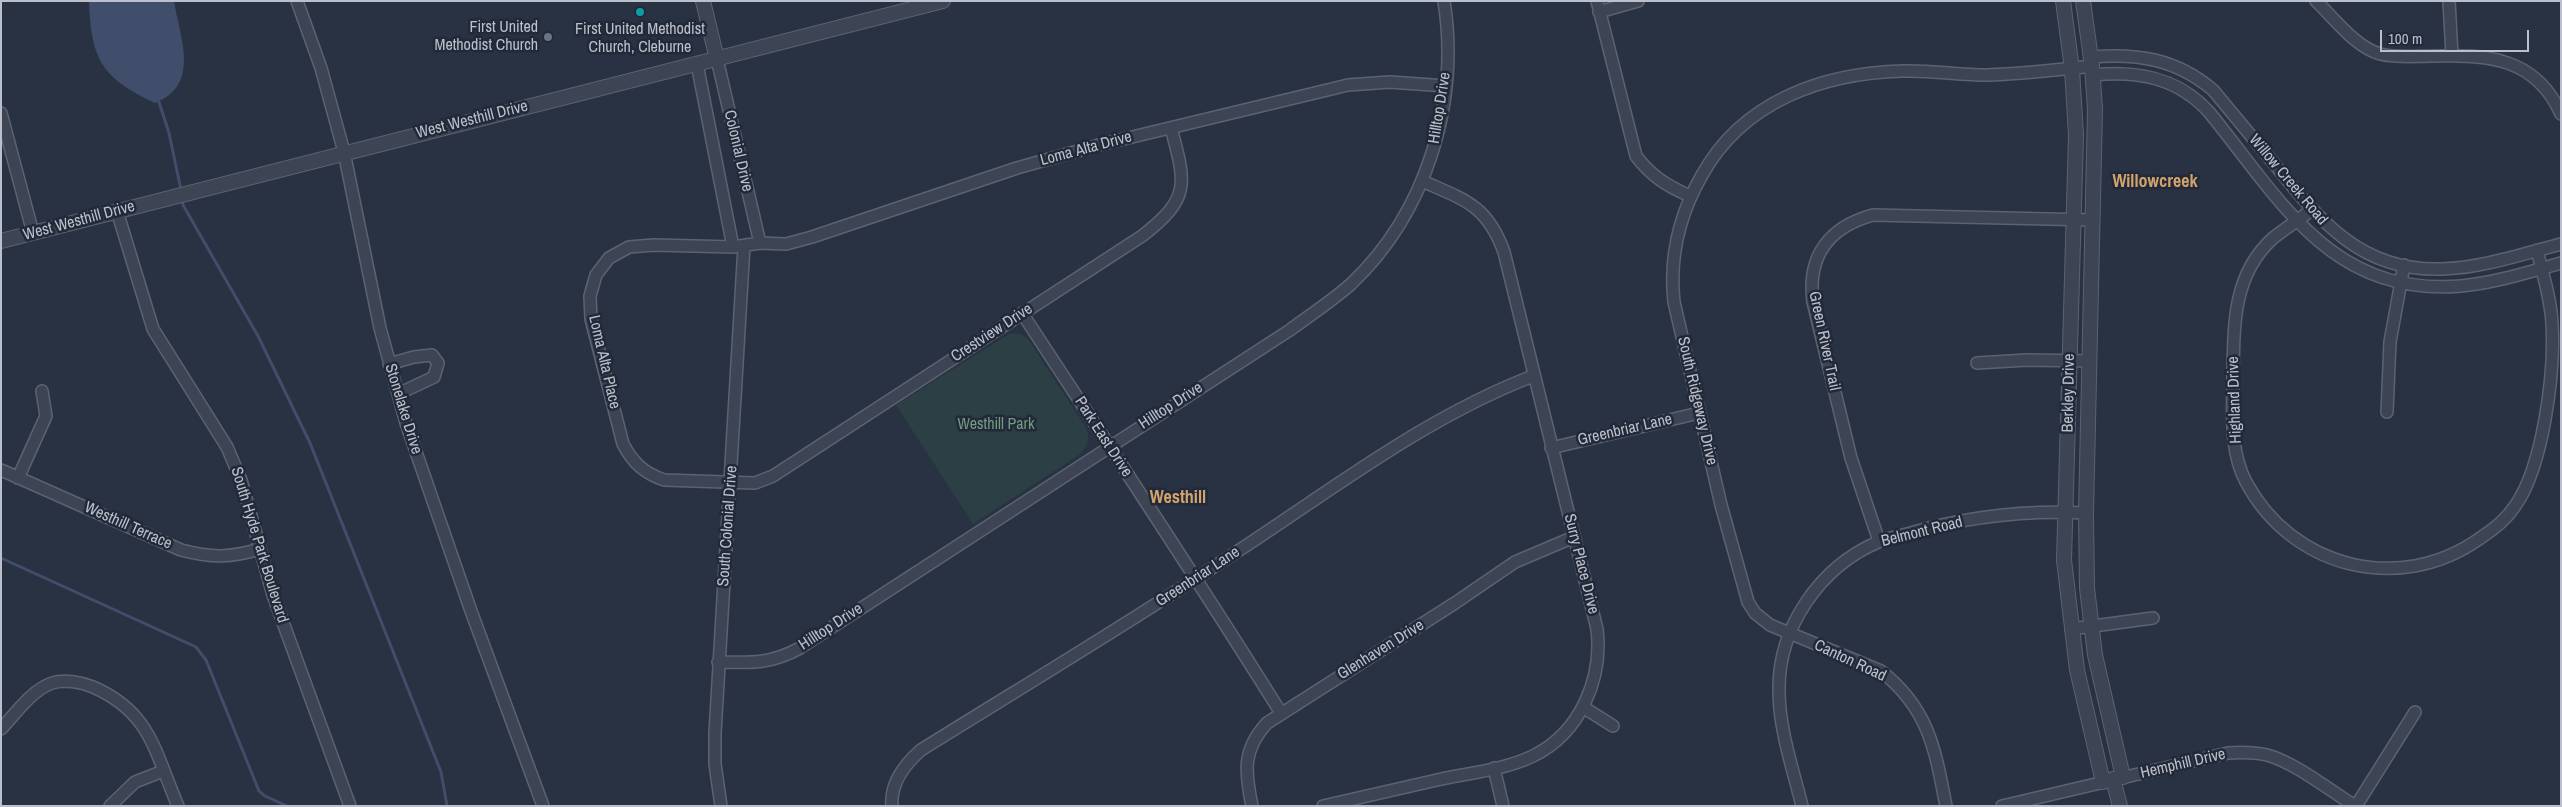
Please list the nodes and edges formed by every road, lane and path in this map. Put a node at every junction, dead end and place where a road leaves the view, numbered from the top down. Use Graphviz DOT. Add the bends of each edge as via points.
graph roads {
  1 [pos="298,1"];
  2 [pos="703,1"];
  3 [pos="943,1"];
  4 [pos="1444,1"];
  5 [pos="1638,1"];
  6 [pos="2063,1"];
  7 [pos="2083,1"];
  8 [pos="2316,1"];
  9 [pos="2449,1"];
  10 [pos="1598,7"];
  11 [pos="2452,55"];
  12 [pos="717,60"];
  13 [pos="697,64"];
  14 [pos="2092,66"];
  15 [pos="2072,69"];
  16 [pos="1446,86"];
  17 [pos="1,113"];
  18 [pos="2561,114"];
  19 [pos="1171,128"];
  20 [pos="344,152"];
  21 [pos="1422,181"];
  22 [pos="1690,196"];
  23 [pos="2312,210"];
  24 [pos="117,211"];
  25 [pos="2073,220"];
  26 [pos="2092,220"];
  27 [pos="2297,221"];
  28 [pos="33,233"];
  29 [pos="1,241"];
  30 [pos="760,243"];
  31 [pos="2561,244"];
  32 [pos="739,247"];
  33 [pos="2537,250"];
  34 [pos="2561,263"];
  35 [pos="2404,265"];
  36 [pos="2542,268"];
  37 [pos="2401,283"];
  38 [pos="1022,313"];
  39 [pos="2070,360"];
  40 [pos="2090,362"];
  41 [pos="389,364"];
  42 [pos="1977,364"];
  43 [pos="1533,376"];
  44 [pos="42,390"];
  45 [pos="398,394"];
  46 [pos="2387,412"];
  47 [pos="1699,413"];
  48 [pos="1108,446"];
  49 [pos="1552,448"];
  50 [pos="1,470"];
  51 [pos="18,478"];
  52 [pos="731,482"];
  53 [pos="2066,512"];
  54 [pos="2086,513"];
  55 [pos="1574,537"];
  56 [pos="1879,541"];
  57 [pos="260,550"];
  58 [pos="1197,579"];
  59 [pos="2153,618"];
  60 [pos="2091,626"];
  61 [pos="2071,630"];
  62 [pos="1790,634"];
  63 [pos="718,662"];
  64 [pos="1583,707"];
  65 [pos="2415,712"];
  66 [pos="1281,713"];
  67 [pos="1613,726"];
  68 [pos="1,728"];
  69 [pos="1494,768"];
  70 [pos="163,771"];
  71 [pos="2113,780"];
  72 [pos="110,806"];
  73 [pos="178,806"];
  74 [pos="350,806"];
  75 [pos="543,806"];
  76 [pos="721,806"];
  77 [pos="892,806"];
  78 [pos="1252,806"];
  79 [pos="1323,806"];
  80 [pos="1503,806"];
  81 [pos="1802,806"];
  82 [pos="1946,806"];
  83 [pos="2002,806"];
  84 [pos="2120,806"];
  85 [pos="2355,806"];
  1 -- 20 [label="street, Stonelake Drive"];
  2 -- 12 [label="street"];
  3 -- 12 [label="street, West Westhill Drive"];
  4 -- 16 [label="street, Hilltop Drive"];
  5 -- 10 [label="street"];
  6 -- 15 [label="street, Berkley Drive"];
  7 -- 14 [label="street, Berkley Drive"];
  8 -- 11 [label="street" via="2359,42 2379,53 2399,57"];
  9 -- 11 [label="street"];
  10 -- 22 [label="street" via="1636,156 1659,180"];
  11 -- 18 [label="street" via="2490,57 2528,72 2543,84"];
  12 -- 13 [label="street, West Westhill Drive"];
  12 -- 30 [label="street, Colonial Drive"];
  13 -- 20 [label="street, West Westhill Drive"];
  13 -- 32 [label="street, Colonial Drive"];
  14 -- 15 [label="street, Willow Creek Road"];
  14 -- 23 [label="street, Willow Creek Road" via="2124,55 2148,57 2174,65 2203,81"];
  14 -- 26 [label="street, Berkley Drive" via="2095,176"];
  14 -- 27 [label="street, Willow Creek Road" via="2150,76 2192,96 2209,112"];
  15 -- 22 [label="street, Willow Creek Road" via="1984,75 1886,72 1815,84 1790,93 1748,119 1713,156"];
  15 -- 25 [label="street, Berkley Drive" via="2076,135"];
  16 -- 19 [label="street, Loma Alta Drive" via="1390,82 1348,85"];
  16 -- 21 [label="street, Hilltop Drive" via="1435,145"];
  17 -- 28 [label="street"];
  19 -- 30 [label="street, Loma Alta Drive" via="1017,168 812,237 786,244"];
  19 -- 38 [label="street, Crestview Drive" via="1182,168 1182,185 1177,202 1164,219"];
  20 -- 24 [label="street, West Westhill Drive"];
  20 -- 41 [label="street, Stonelake Drive"];
  21 -- 43 [label="street, Surry Place Drive" via="1475,206 1498,234 1511,274"];
  21 -- 48 [label="street, Hilltop Drive" via="1399,225 1351,284 1290,330"];
  22 -- 47 [label="street, South Ridgeway Drive" via="1676,239 1672,279 1674,302"];
  23 -- 27 [label="street, Highland Drive"];
  23 -- 35 [label="street, Willow Creek Road" via="2332,231 2354,246"];
  24 -- 28 [label="street, West Westhill Drive"];
  24 -- 57 [label="street, South Hyde Park Boulevard" via="153,329 227,448 241,480"];
  25 -- 26 [label="street, Green River Trail"];
  25 -- 39 [label="street, Berkley Drive"];
  25 -- 56 [label="street, Green River Trail" via="1873,215 1843,226 1823,247 1812,275 1812,302 1851,458"];
  26 -- 40 [label="street, Berkley Drive"];
  27 -- 36 [label="street, Highland Drive" via="2257,256 2238,297 2234,318 2233,434 2245,480 2266,513 2300,543 2356,566 2380,570 2444,560 2495,529 2515,506 2529,482 2544,426 2552,325 2550,299"];
  27 -- 37 [label="street, Willow Creek Road" via="2323,246 2354,267"];
  28 -- 29 [label="street, West Westhill Drive"];
  30 -- 32 [label="street, Loma Alta Drive"];
  31 -- 33 [label="street, Willow Creek Road"];
  32 -- 52 [label="street, South Colonial Drive"];
  32 -- 52 [label="street, Loma Alta Place" via="629,247 609,258 596,275 590,296 591,319 623,444 630,457 639,467 664,480"];
  33 -- 35 [label="street, Willow Creek Road" via="2456,268 2429,269"];
  33 -- 36 [label="street, Highland Drive"];
  34 -- 36 [label="street, Willow Creek Road"];
  35 -- 37 [label="street"];
  36 -- 37 [label="street, Willow Creek Road" via="2463,286"];
  37 -- 46 [label="street" via="2390,342"];
  38 -- 48 [label="street, Park East Drive"];
  38 -- 52 [label="street, Crestview Drive" via="773,476 755,483"];
  39 -- 40 [label="street"];
  39 -- 42 [label="street"];
  39 -- 53 [label="street, Berkley Drive"];
  40 -- 54 [label="street, Berkley Drive"];
  41 -- 45 [label="street, Stonelake Drive"];
  41 -- 45 [label="street" via="414,356 432,355 438,363 434,377"];
  43 -- 49 [label="street, Surry Place Drive"];
  43 -- 58 [label="street, Greenbriar Lane" via="1490,392 1420,432"];
  44 -- 51 [label="street" via="46,416"];
  45 -- 75 [label="street, Stonelake Drive" via="471,611"];
  47 -- 49 [label="street, Greenbriar Lane"];
  47 -- 62 [label="street, South Ridgeway Drive" via="1748,602 1770,625"];
  48 -- 58 [label="street, Park East Drive"];
  48 -- 63 [label="street, Hilltop Drive" via="781,659 755,663"];
  49 -- 55 [label="street, Surry Place Drive"];
  50 -- 51 [label="street, Westhill Terrace"];
  51 -- 57 [label="street, Westhill Terrace" via="182,550 210,557"];
  52 -- 63 [label="street, South Colonial Drive"];
  53 -- 54 [label="street, Belmont Road"];
  53 -- 56 [label="street, Belmont Road" via="2004,514"];
  53 -- 61 [label="street, Berkley Drive" via="2064,560"];
  54 -- 60 [label="street, Berkley Drive" via="2086,588"];
  55 -- 64 [label="street, Surry Place Drive" via="1599,647 1592,685"];
  55 -- 66 [label="street, Glenhaven Drive" via="1515,562"];
  56 -- 62 [label="street, Belmont Road" via="1843,561 1827,577 1801,610"];
  57 -- 74 [label="street, South Hyde Park Boulevard"];
  58 -- 66 [label="street, Park East Drive"];
  58 -- 77 [label="street, Greenbriar Lane" via="921,750 900,772 894,786"];
  59 -- 60 [label="street"];
  60 -- 61 [label="street"];
  60 -- 71 [label="street, Berkley Drive"];
  61 -- 71 [label="street, Berkley Drive" via="2077,670"];
  62 -- 81 [label="street" via="1781,666 1780,710"];
  62 -- 82 [label="street, Canton Road" via="1881,671 1910,698 1934,745"];
  63 -- 76 [label="street, South Colonial Drive" via="715,764"];
  64 -- 67 [label="street"];
  64 -- 69 [label="street, Surry Place Drive" via="1555,741 1533,756"];
  65 -- 85 [label="street"];
  66 -- 78 [label="street, Glenhaven Drive" via="1256,736 1247,758 1246,779"];
  68 -- 70 [label="street" via="40,689 53,683 77,682 106,693 131,710 151,739"];
  69 -- 79 [label="street, Surry Place Drive"];
  69 -- 80 [label="street"];
  70 -- 72 [label="street" via="135,782"];
  70 -- 73 [label="street"];
  71 -- 83 [label="street, Hemphill Drive"];
  71 -- 84 [label="street, Berkley Drive"];
  71 -- 85 [label="street, Hemphill Drive" via="2228,753 2249,752 2284,761"];
}
